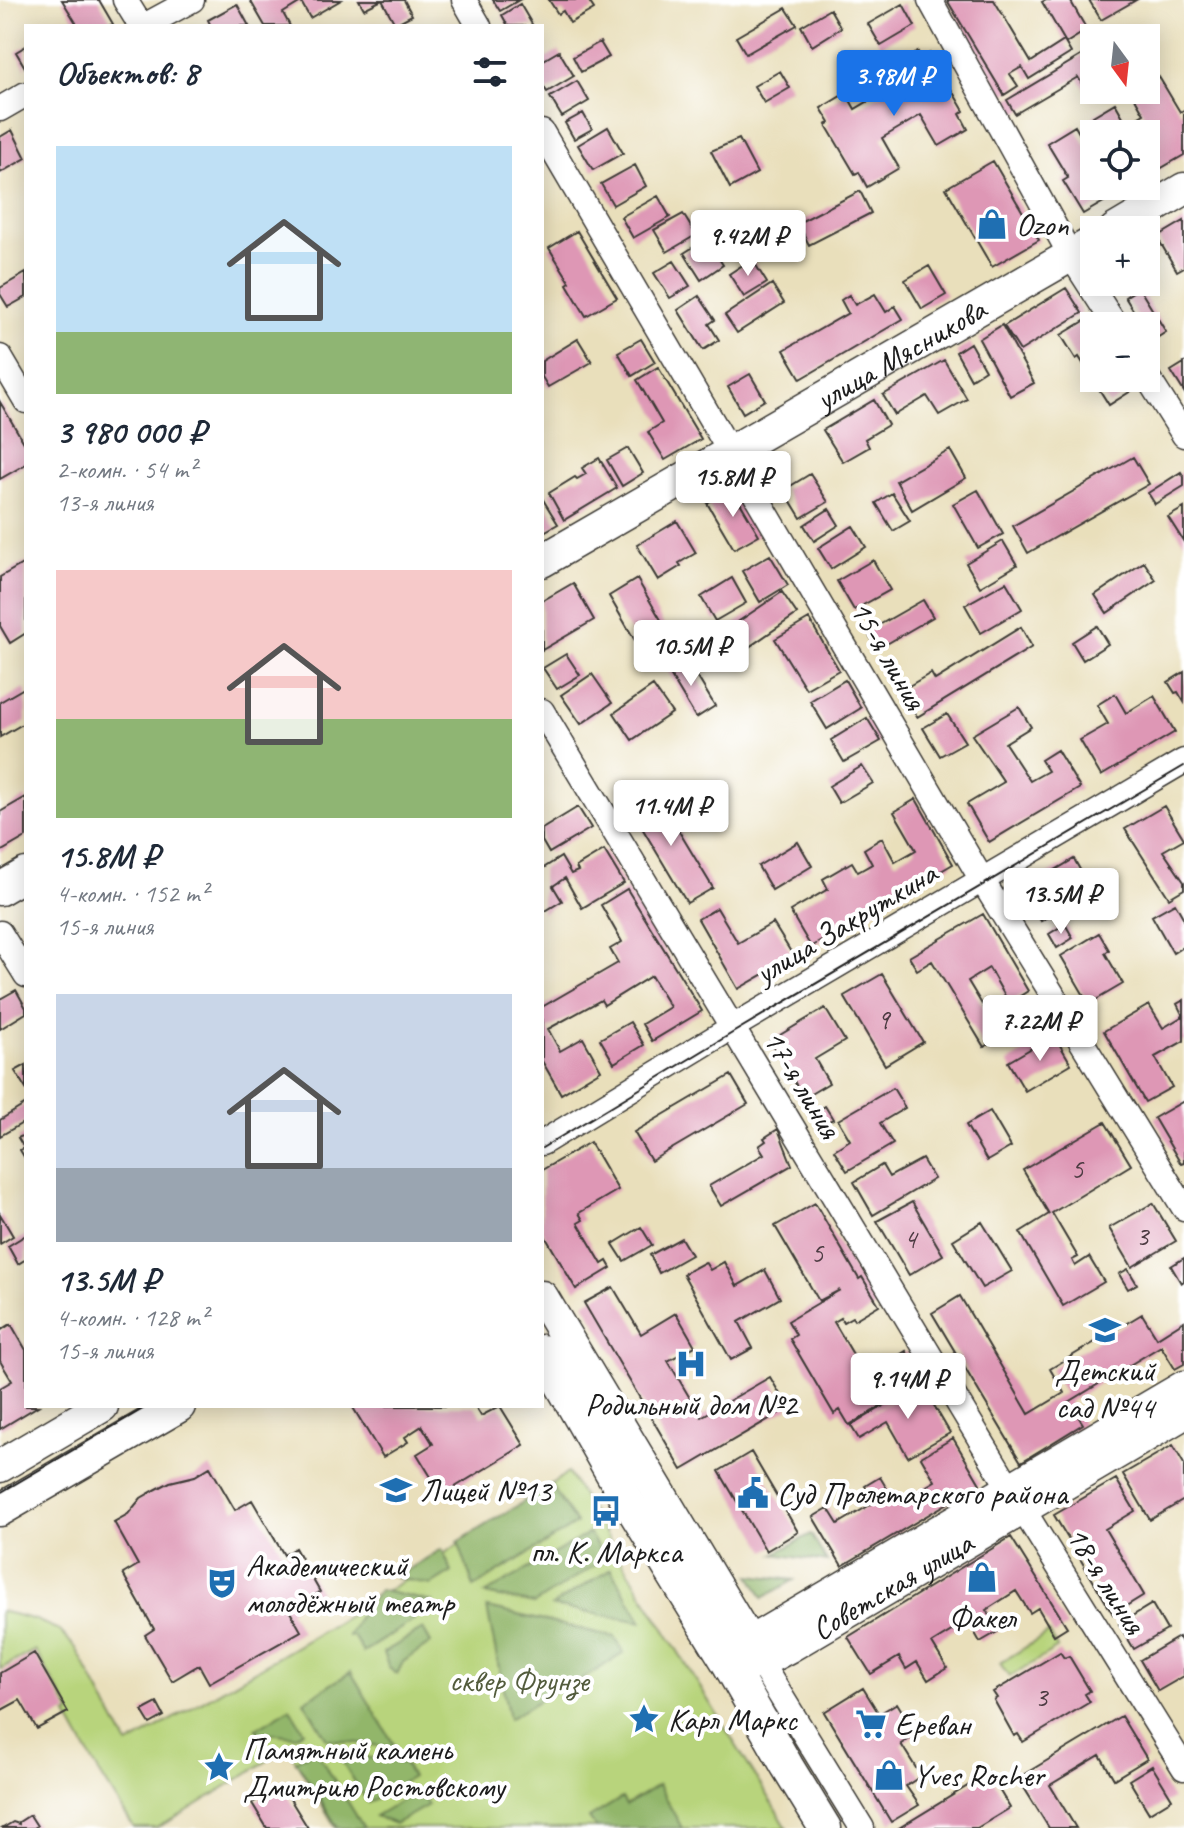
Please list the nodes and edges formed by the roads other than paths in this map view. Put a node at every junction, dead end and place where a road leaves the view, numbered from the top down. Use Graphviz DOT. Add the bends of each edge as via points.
graph roads {
  1 [pos="125,0"];
  2 [pos="192,0"];
  3 [pos="464,0"];
  4 [pos="930,0"];
  5 [pos="141,24"];
  6 [pos="146,24"];
  7 [pos="478,24"];
  8 [pos="24,95"];
  9 [pos="0,109"];
  10 [pos="544,135"];
  11 [pos="1184,189"];
  12 [pos="1139,216"];
  13 [pos="1080,244"];
  14 [pos="1080,251"];
  15 [pos="0,357"];
  16 [pos="1157,392"];
  17 [pos="24,398"];
  18 [pos="1184,435"];
  19 [pos="731,451"];
  20 [pos="544,560"];
  21 [pos="544,714"];
  22 [pos="1184,761"];
  23 [pos="24,875"];
  24 [pos="982,880"];
  25 [pos="0,889"];
  26 [pos="0,933"];
  27 [pos="24,972"];
  28 [pos="731,1028"];
  29 [pos="544,1142"];
  30 [pos="1184,1208"];
  31 [pos="544,1301"];
  32 [pos="544,1354"];
  33 [pos="1184,1387"];
  34 [pos="99,1408"];
  35 [pos="176,1408"];
  36 [pos="1184,1413"];
  37 [pos="0,1466"];
  38 [pos="1017,1499"];
  39 [pos="0,1510"];
  40 [pos="747,1658"];
  41 [pos="1184,1768"];
  42 [pos="825,1828"];
  43 [pos="862,1828"];
  1 -- 5 [label="street"];
  2 -- 6 [label="street"];
  3 -- 7 [label="street"];
  4 -- 13 [label="street"];
  8 -- 9 [label="street"];
  10 -- 19 [label="street, 15-я линия"];
  11 -- 12 [label="main road"];
  14 -- 19 [label="main road, улица Мясникова"];
  15 -- 17 [label="street"];
  16 -- 18 [label="street"];
  19 -- 20 [label="main road, улица Мясникова"];
  19 -- 24 [label="street, 15-я линия"];
  21 -- 28 [label="street, 17-я линия"];
  22 -- 24 [label="street, улица Закруткина"];
  23 -- 25 [label="main road"];
  24 -- 28 [label="street, улица Закруткина"];
  24 -- 30 [label="street, 15-я линия"];
  26 -- 27 [label="street"];
  28 -- 29 [label="street, улица Закруткина"];
  28 -- 38 [label="street, 17-я линия"];
  31 -- 40 [label="main road"];
  32 -- 40 [label="main road" via="635,1513"];
  33 -- 38 [label="main road, Советская улица"];
  34 -- 37 [label="main road"];
  35 -- 39 [label="main road"];
  36 -- 38 [label="main road, Советская улица"];
  38 -- 40 [label="main road, Советская улица"];
  38 -- 41 [label="street, 18-я линия"];
  40 -- 42 [label="main road" via="787,1766"];
  40 -- 43 [label="street"];
}
